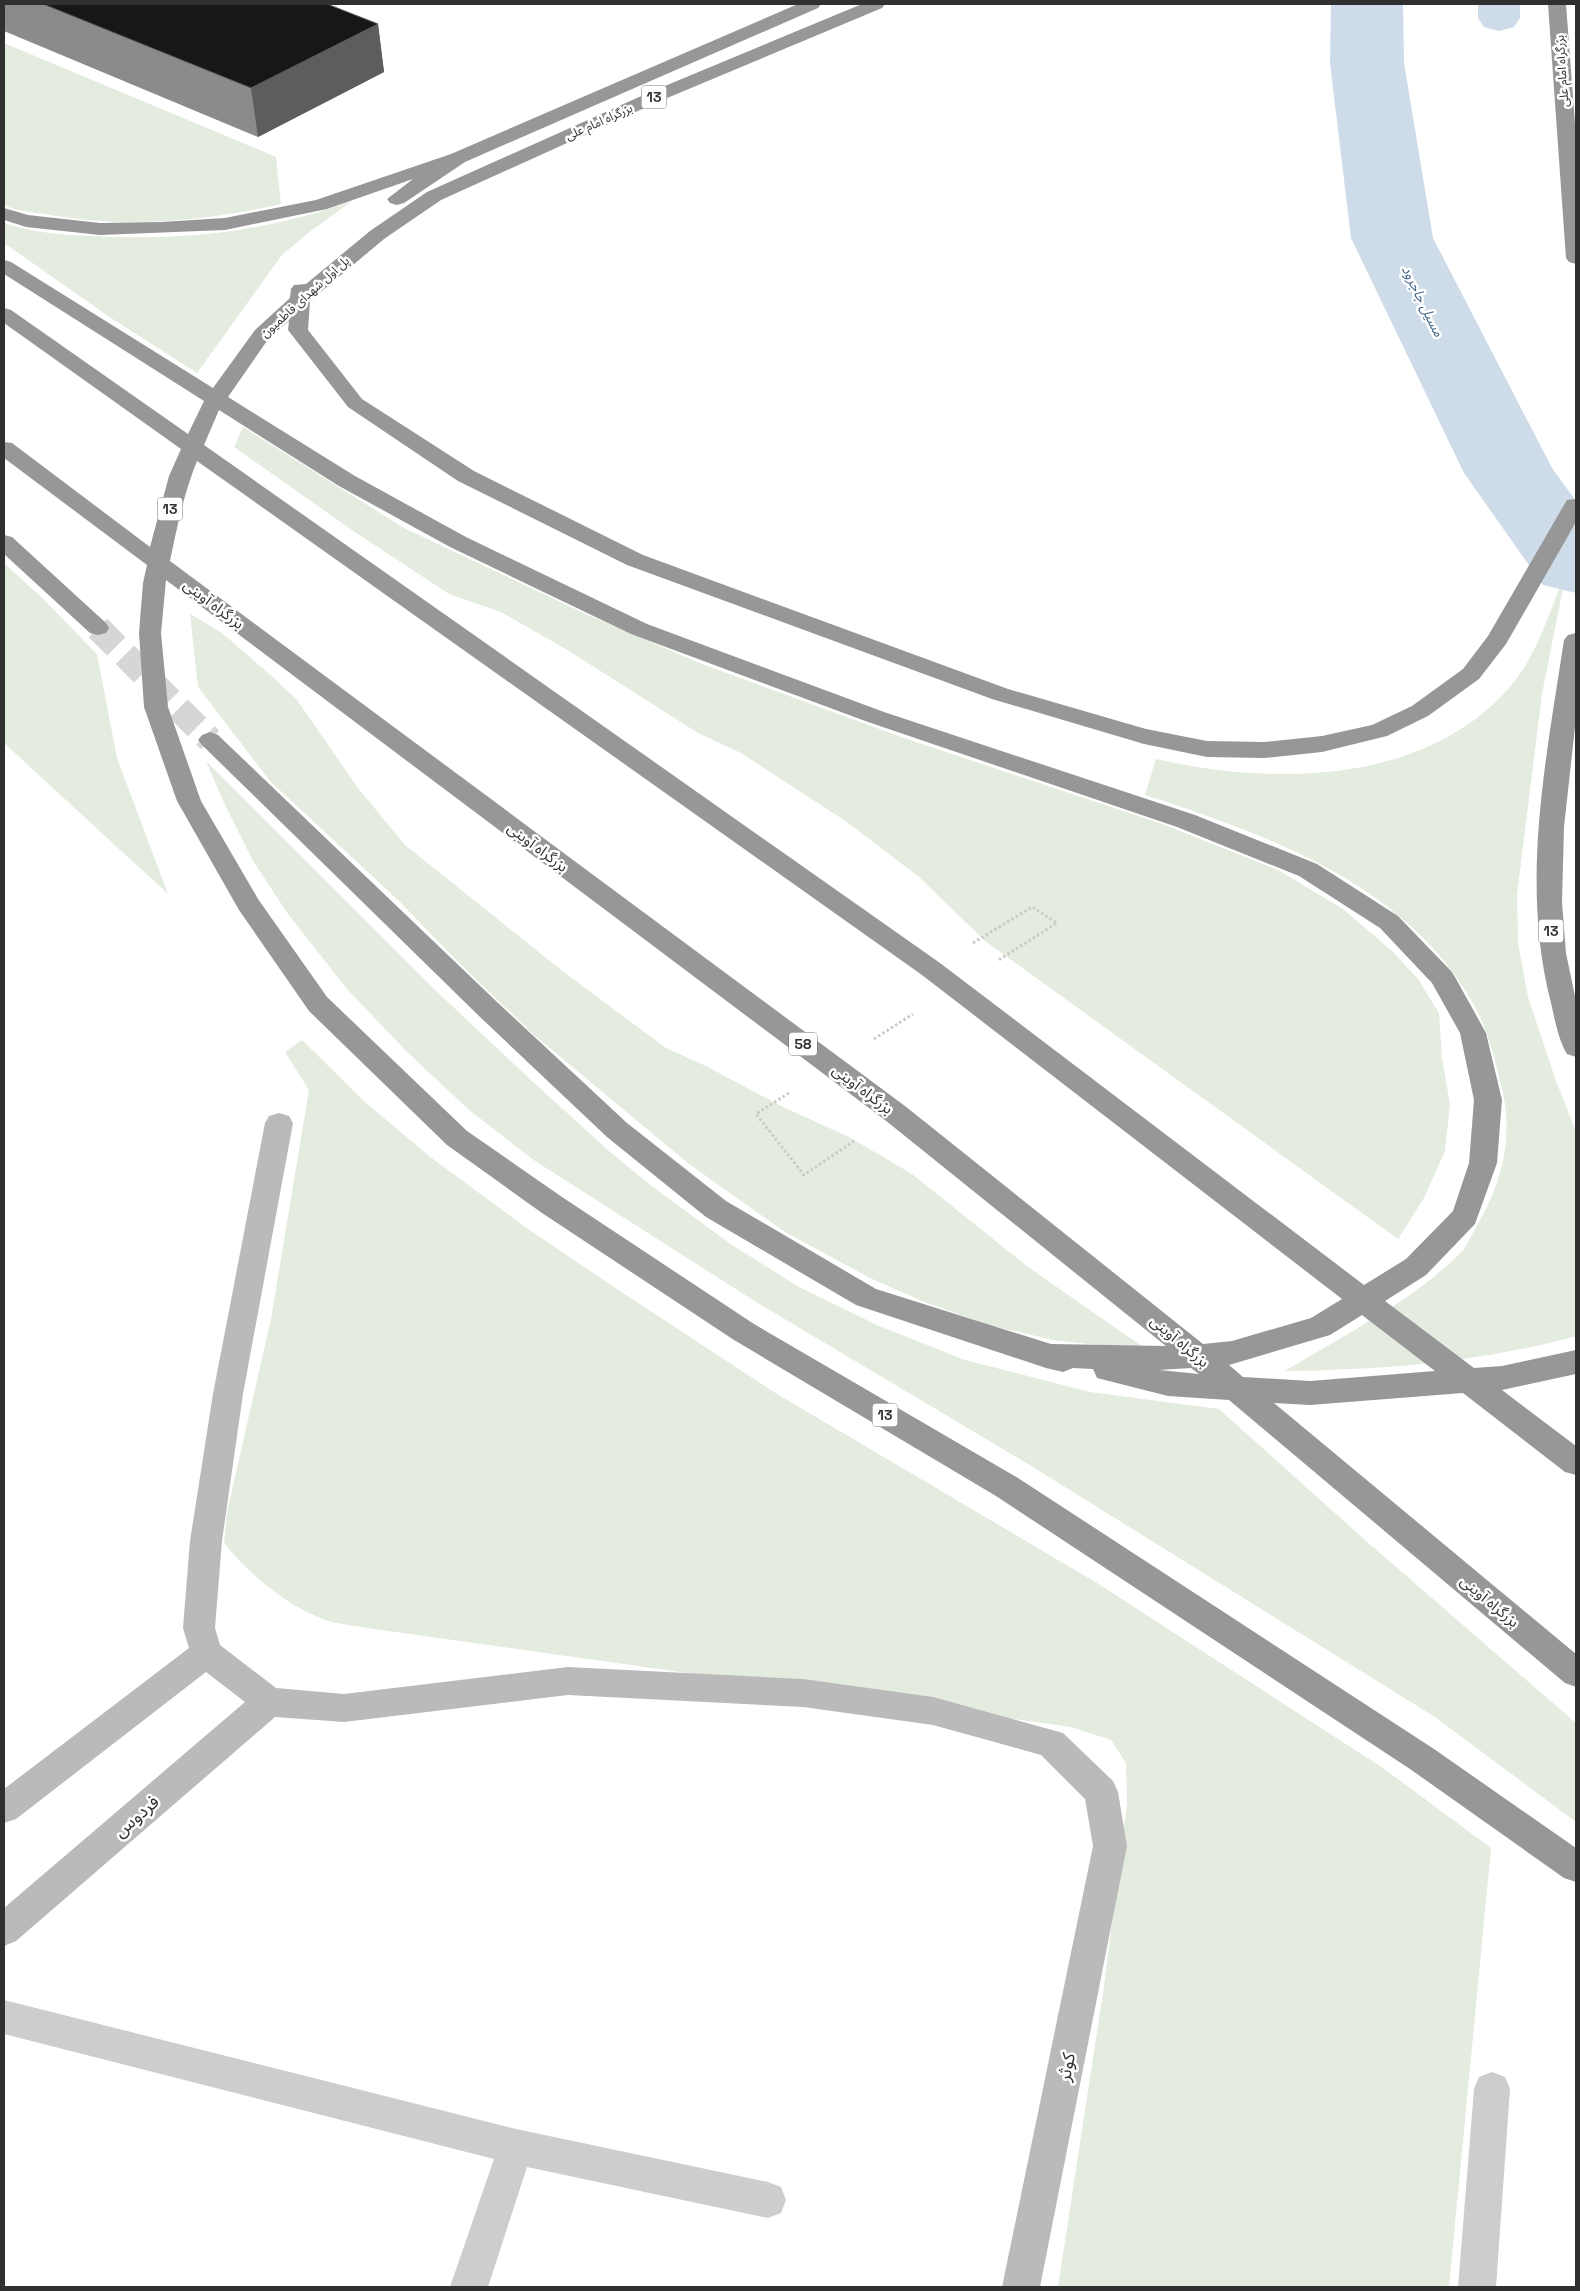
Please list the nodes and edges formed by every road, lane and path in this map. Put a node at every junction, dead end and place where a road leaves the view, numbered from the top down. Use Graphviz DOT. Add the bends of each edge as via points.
graph roads {
  1 [pos="812,4"];
  2 [pos="876,4"];
  3 [pos="1557,4"];
  4 [pos="458,158"];
  5 [pos="434,196"];
  6 [pos="4,214"];
  7 [pos="1576,258"];
  8 [pos="4,266"];
  9 [pos="4,314"];
  10 [pos="4,448"];
  11 [pos="1576,505"];
  12 [pos="4,542"];
  13 [pos="98,628"];
  14 [pos="1576,640"];
  15 [pos="210,740"];
  16 [pos="990,965"];
  17 [pos="931,969"];
  18 [pos="915,1013"];
  19 [pos="873,1040"];
  20 [pos="1576,1047"];
  21 [pos="789,1092"];
  22 [pos="896,1113"];
  23 [pos="279,1123"];
  24 [pos="1046,1356"];
  25 [pos="1576,1362"];
  26 [pos="1576,1463"];
  27 [pos="206,1653"];
  28 [pos="1576,1673"];
  29 [pos="269,1702"];
  30 [pos="4,1808"];
  31 [pos="1576,1867"];
  32 [pos="4,1930"];
  33 [pos="4,2017"];
  34 [pos="1492,2089"];
  35 [pos="516,2147"];
  36 [pos="768,2200"];
  37 [pos="470,2287"];
  38 [pos="1021,2287"];
  39 [pos="1477,2287"];
  1 -- 4 [label="highway"];
  2 -- 5 [label="highway, بزرگراه امام علی / 13" via="654,97"];
  3 -- 7 [label="highway, بزرگراه امام علی"];
  4 -- 6 [label="highway" via="320,205 225,224 100,229 26,220"];
  4 -- 11 [label="highway" via="385,207 322,257 301,289 298,330 355,403 466,476 635,560 1000,694 1144,736 1198,747 1264,750 1322,744 1378,731 1420,712 1472,674 1498,638"];
  5 -- 31 [label="highway, پل اول شهدای فاطمیون / 13" via="377,234 262,334 210,409 180,476 166,524 154,583 150,633 156,707 189,801 248,904 318,1004 457,1138 744,1332 1007,1487 1422,1759"];
  8 -- 24 [label="highway" via="347,481 458,542 639,629 876,717 1186,821 1308,870 1389,922 1442,977 1472,1033 1488,1100 1483,1163 1465,1216 1416,1267 1320,1327 1232,1353 1152,1359"];
  9 -- 17 [label="highway"];
  10 -- 22 [label="highway, بزرگراه آوینی / 58"];
  12 -- 13 [label="highway"];
  14 -- 20 [label="highway, 13" via="1551,812 1550,880 1551,940 1564,1007"];
  15 -- 24 [label="highway" via="617,1130 716,1209 866,1296"];
  16 -- 17 [label="path" via="1057,923 1032,908"];
  17 -- 26 [label="highway"];
  18 -- 19 [label="path"];
  21 -- 22 [label="path" via="756,1114 804,1175"];
  22 -- 28 [label="highway, بزرگراه آوینی / 58" via="1152,1316"];
  23 -- 27 [label="main road" via="228,1394 206,1541 199,1628"];
  24 -- 25 [label="highway" via="1168,1384 1310,1393 1502,1378"];
  27 -- 29 [label="main road"];
  27 -- 30 [label="main road"];
  29 -- 32 [label="main road, فردوس"];
  29 -- 38 [label="main road, کوثر" via="344,1708 568,1681 802,1693 934,1711 1051,1743 1101,1792 1110,1846"];
  33 -- 35 [label="street"];
  34 -- 39 [label="street"];
  35 -- 36 [label="street"];
  35 -- 37 [label="street"];
}
